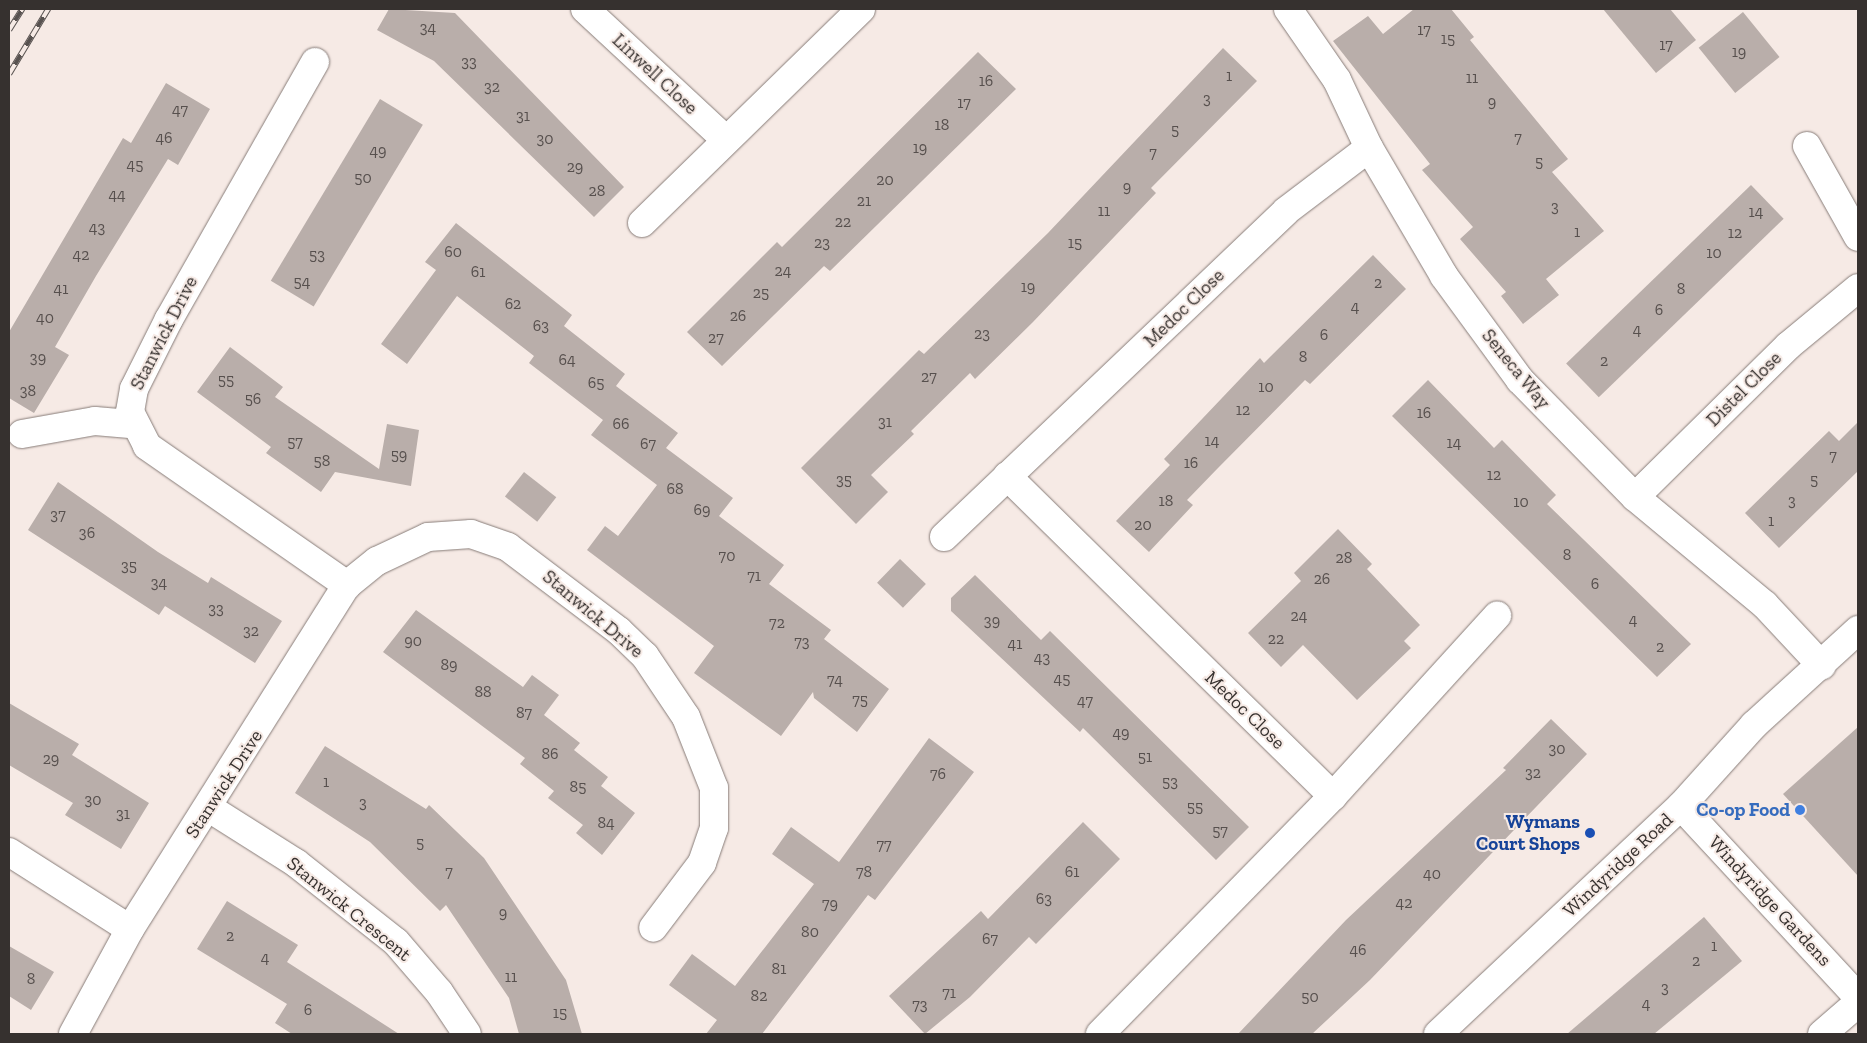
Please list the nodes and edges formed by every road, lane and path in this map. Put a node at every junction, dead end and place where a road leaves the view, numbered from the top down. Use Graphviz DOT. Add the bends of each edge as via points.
graph roads {
  1 [pos="585,9"];
  2 [pos="861,9"];
  3 [pos="1288,9"];
  4 [pos="315,62"];
  5 [pos="724,138"];
  6 [pos="1807,146"];
  7 [pos="1368,148"];
  8 [pos="642,223"];
  9 [pos="1858,237"];
  10 [pos="1858,288"];
  11 [pos="132,424"];
  12 [pos="22,434"];
  13 [pos="1007,476"];
  14 [pos="1635,497"];
  15 [pos="944,537"];
  16 [pos="347,585"];
  17 [pos="1497,616"];
  18 [pos="1858,630"];
  19 [pos="1822,666"];
  20 [pos="1333,796"];
  21 [pos="1681,806"];
  22 [pos="209,808"];
  23 [pos="9,852"];
  24 [pos="653,928"];
  25 [pos="130,930"];
  26 [pos="1858,997"];
  27 [pos="1858,1003"];
  28 [pos="73,1034"];
  29 [pos="467,1034"];
  30 [pos="1100,1034"];
  31 [pos="1438,1034"];
  32 [pos="1822,1034"];
  1 -- 5 [label="street, Linwell Close"];
  2 -- 5 [label="street"];
  3 -- 7 [label="street, Seneca Way" via="1337,80"];
  4 -- 11 [label="street, Stanwick Drive" via="140,373 131,400"];
  5 -- 8 [label="street"];
  6 -- 9 [label="street"];
  7 -- 13 [label="street, Medoc Close" via="1286,210"];
  7 -- 14 [label="street, Seneca Way" via="1444,276 1515,373"];
  10 -- 14 [label="street, Distel Close" via="1788,346"];
  11 -- 12 [label="street" via="95,421"];
  11 -- 16 [label="street" via="147,446"];
  13 -- 15 [label="street, Medoc Close"];
  13 -- 20 [label="street, Medoc Close"];
  14 -- 19 [label="street, Seneca Way" via="1765,605"];
  16 -- 22 [label="street, Stanwick Drive"];
  16 -- 24 [label="street, Stanwick Drive" via="378,561 428,537 471,534 508,547 618,631 645,656 682,709 714,788 709,846 668,889"];
  17 -- 20 [label="street"];
  18 -- 19 [label="street, Windyridge Road"];
  19 -- 21 [label="street, Windyridge Road" via="1754,725"];
  20 -- 30 [label="street"];
  21 -- 26 [label="street, Windyridge Gardens"];
  21 -- 31 [label="street, Windyridge Road"];
  22 -- 25 [label="street, Stanwick Drive"];
  22 -- 29 [label="street, Stanwick Crescent" via="296,863 396,942 439,992"];
  23 -- 25 [label="street"];
  25 -- 28 [label="street, Stanwick Drive"];
  27 -- 32 [label="street"];
}
